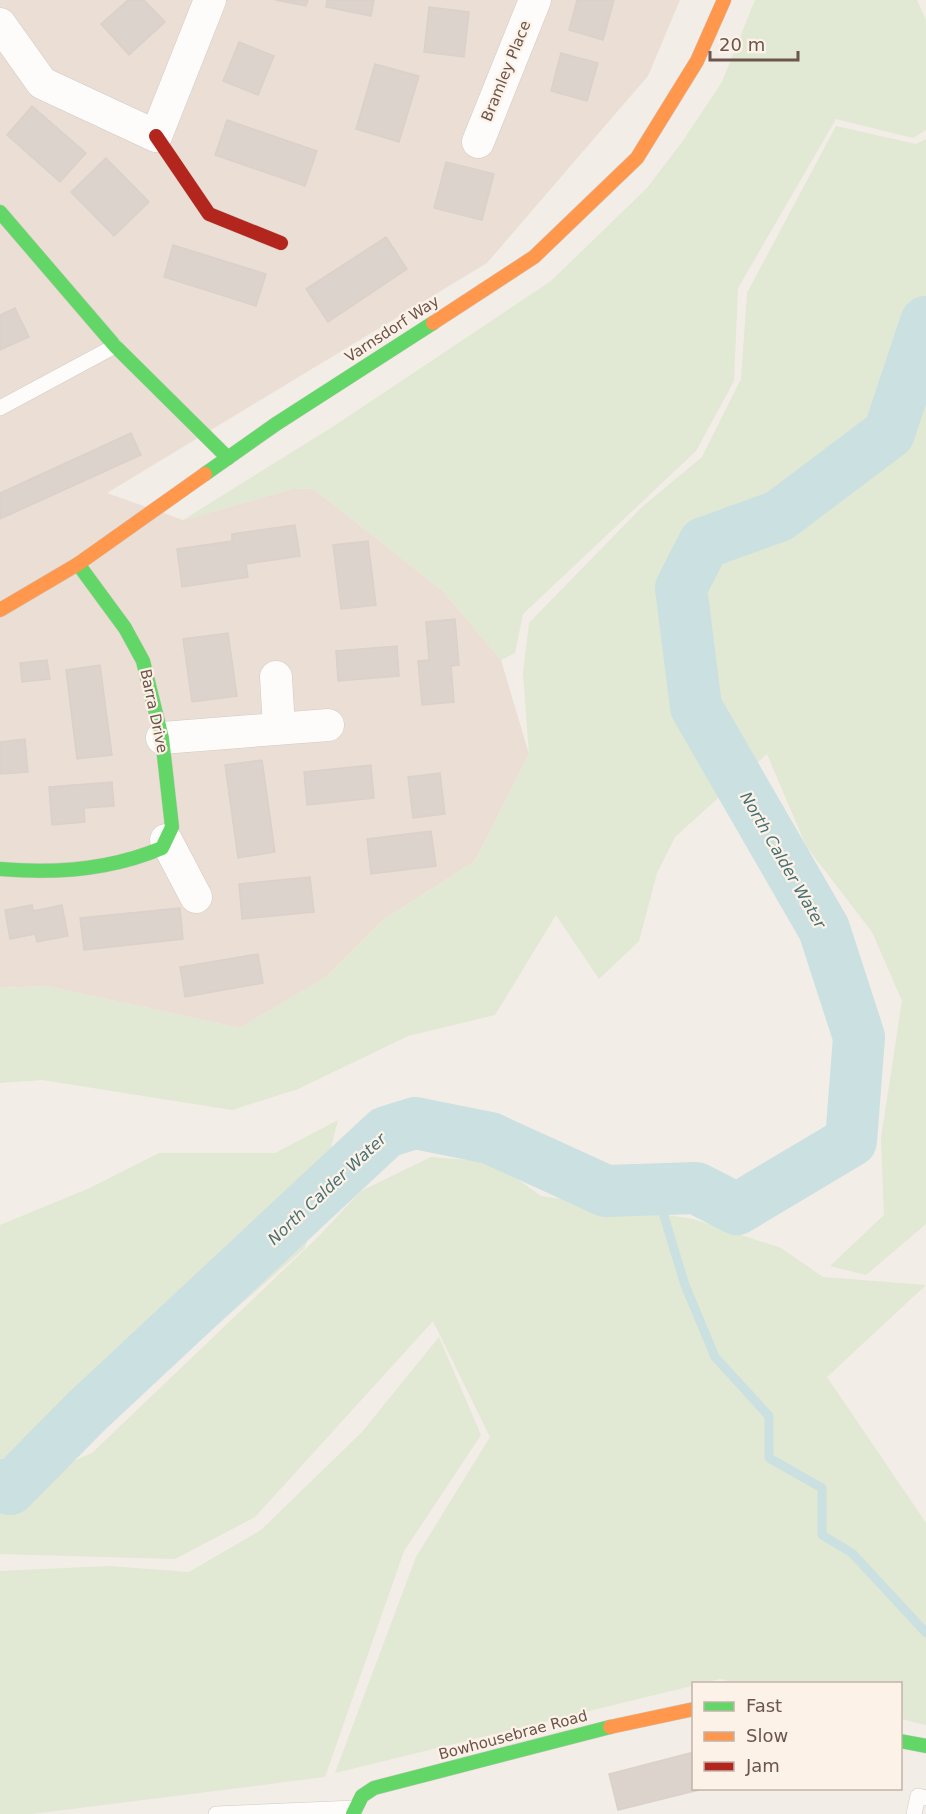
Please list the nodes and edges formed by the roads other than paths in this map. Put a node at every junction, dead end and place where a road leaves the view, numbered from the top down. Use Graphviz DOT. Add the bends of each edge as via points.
graph roads {
  1 [pos="210,0"];
  2 [pos="535,0"];
  3 [pos="724,0"];
  4 [pos="0,24"];
  5 [pos="156,136"];
  6 [pos="478,142"];
  7 [pos="0,212"];
  8 [pos="281,243"];
  9 [pos="115,345"];
  10 [pos="0,408"];
  11 [pos="228,458"];
  12 [pos="78,564"];
  13 [pos="0,610"];
  14 [pos="276,677"];
  15 [pos="328,725"];
  16 [pos="279,728"];
  17 [pos="162,738"];
  18 [pos="166,840"];
  19 [pos="0,869"];
  20 [pos="196,897"];
  21 [pos="692,1709"];
  22 [pos="902,1741"];
  23 [pos="926,1746"];
  24 [pos="926,1798"];
  25 [pos="354,1811"];
  26 [pos="216,1814"];
  27 [pos="914,1814"];
  1 -- 5 [label="street"];
  2 -- 6 [label="street, Bramley Place"];
  3 -- 11 [label="street, Varnsdorf Way" via="697,60 637,158 534,257"];
  4 -- 5 [label="street" via="42,83"];
  5 -- 8 [label="street" via="209,214"];
  7 -- 9 [label="street"];
  9 -- 10 [label="lane"];
  9 -- 11 [label="street"];
  11 -- 12 [label="street, Varnsdorf Way"];
  12 -- 13 [label="street, Varnsdorf Way"];
  12 -- 17 [label="street, Barra Drive" via="125,628 143,661"];
  14 -- 16 [label="street"];
  15 -- 16 [label="street"];
  16 -- 17 [label="street"];
  17 -- 18 [label="street, Barra Drive" via="172,827"];
  18 -- 19 [label="street" via="162,848 136,860 37,873"];
  18 -- 20 [label="street"];
  21 -- 25 [label="street, Bowhousebrae Road" via="374,1788 362,1796"];
  22 -- 23 [label="street"];
  24 -- 27 [label="lane" via="918,1796"];
  25 -- 26 [label="lane"];
}
